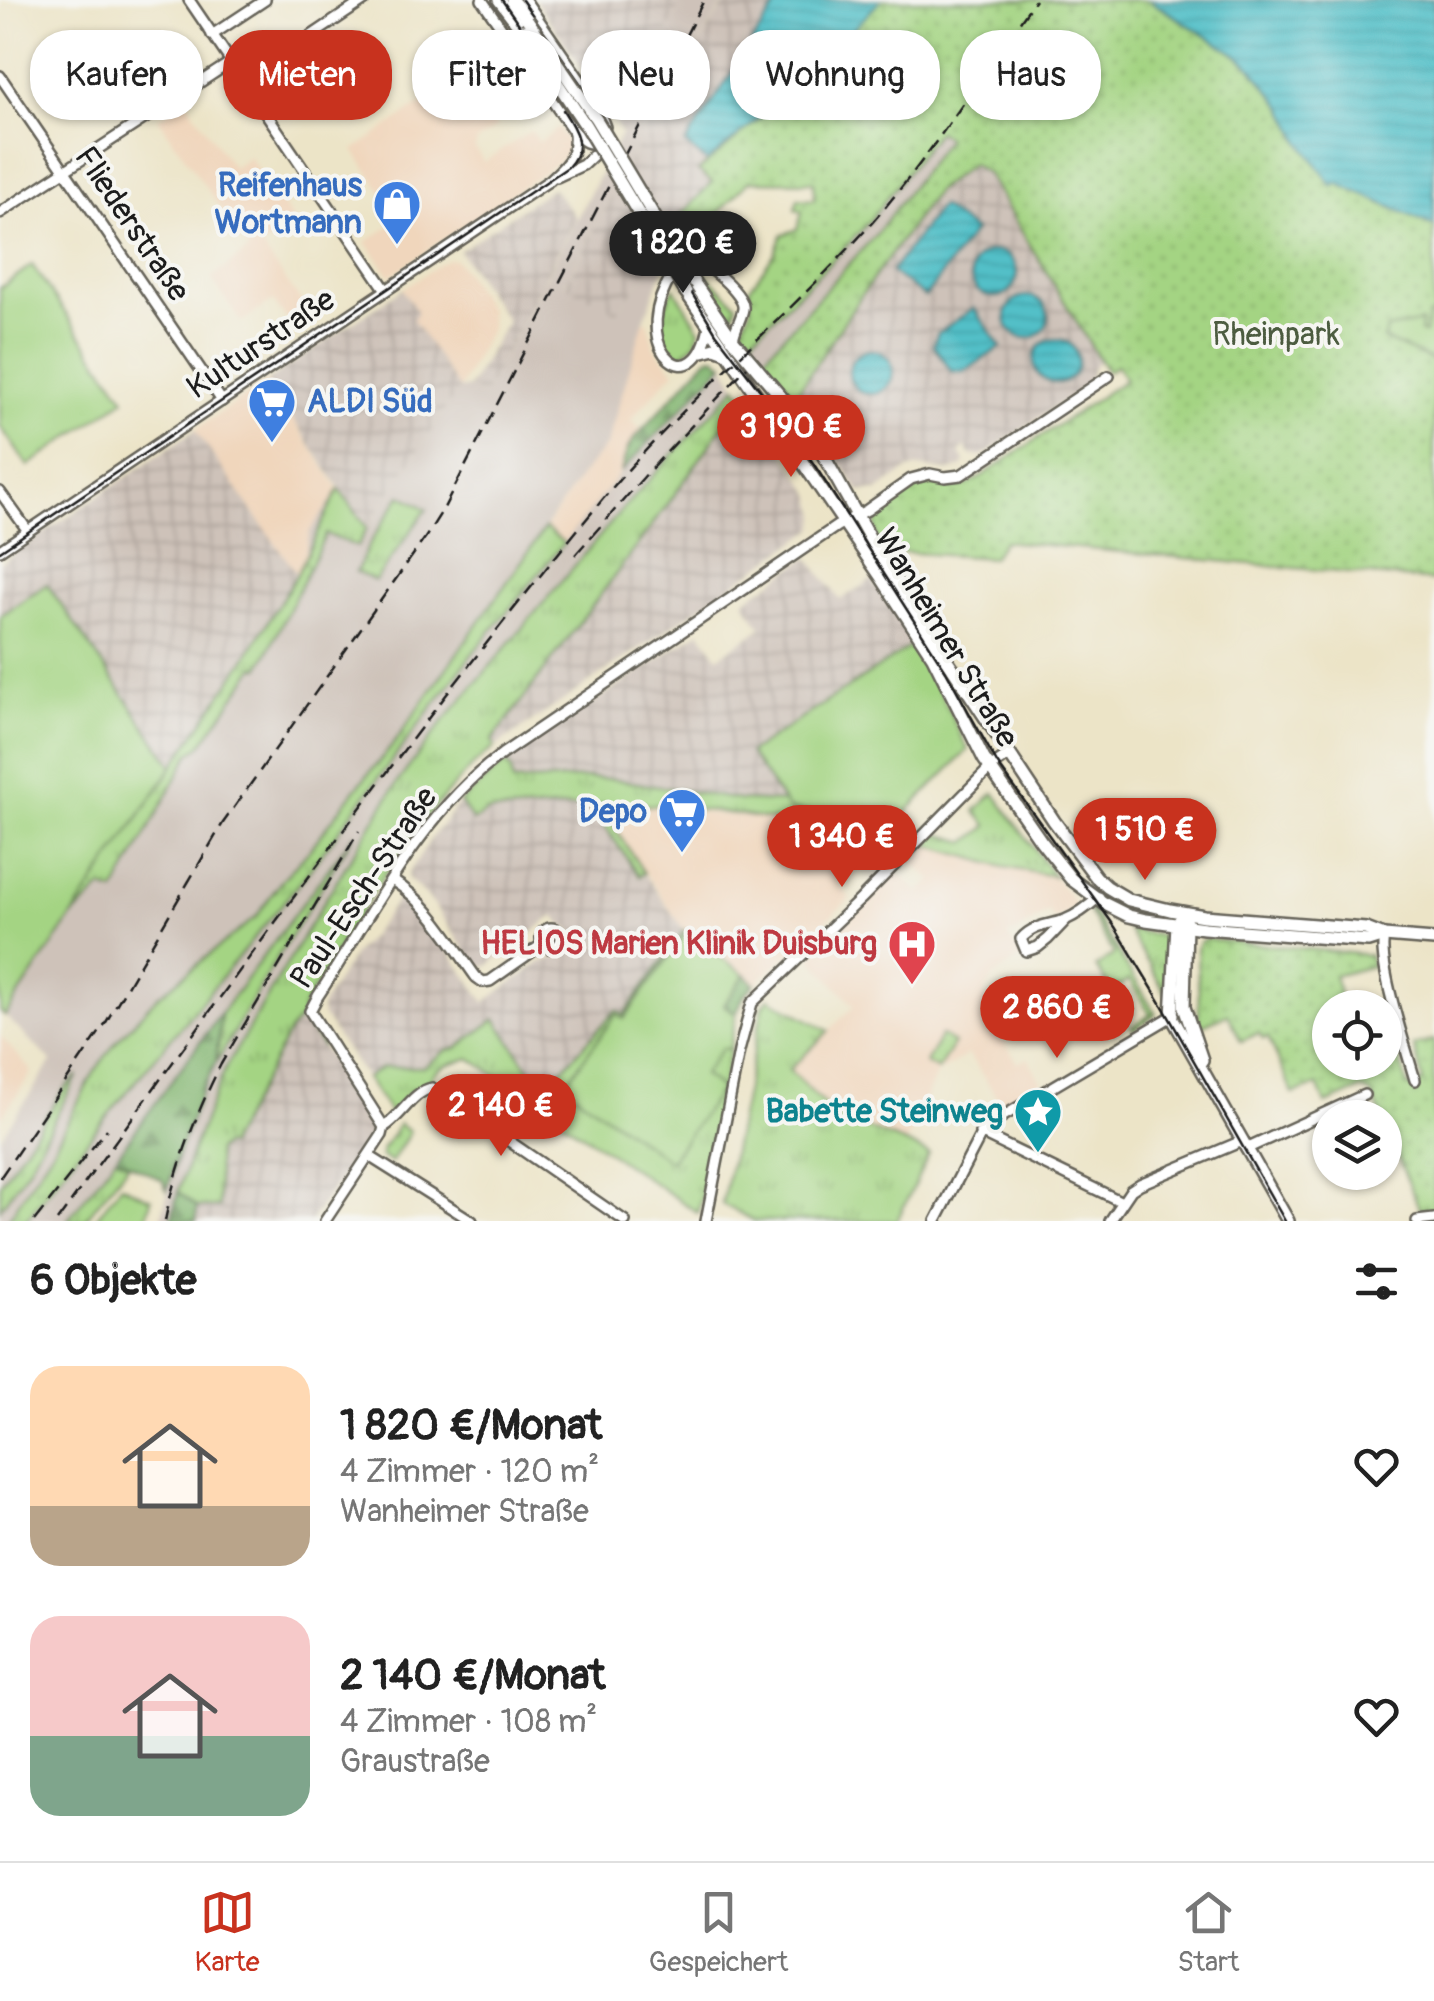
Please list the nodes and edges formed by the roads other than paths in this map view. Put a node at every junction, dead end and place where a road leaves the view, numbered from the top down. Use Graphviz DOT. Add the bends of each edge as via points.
graph roads {
  1 [pos="188,0"];
  2 [pos="265,0"];
  3 [pos="366,0"];
  4 [pos="482,0"];
  5 [pos="498,0"];
  6 [pos="512,0"];
  7 [pos="525,0"];
  8 [pos="524,25"];
  9 [pos="321,30"];
  10 [pos="212,35"];
  11 [pos="223,51"];
  12 [pos="223,67"];
  13 [pos="0,76"];
  14 [pos="270,120"];
  15 [pos="574,132"];
  16 [pos="606,134"];
  17 [pos="66,170"];
  18 [pos="550,180"];
  19 [pos="0,214"];
  20 [pos="386,290"];
  21 [pos="738,318"];
  22 [pos="714,323"];
  23 [pos="729,346"];
  24 [pos="702,351"];
  25 [pos="1109,376"];
  26 [pos="222,401"];
  27 [pos="0,492"];
  28 [pos="858,514"];
  29 [pos="844,522"];
  30 [pos="28,531"];
  31 [pos="0,550"];
  32 [pos="1009,754"];
  33 [pos="990,768"];
  34 [pos="392,880"];
  35 [pos="1107,887"];
  36 [pos="1097,899"];
  37 [pos="1067,919"];
  38 [pos="1183,921"];
  39 [pos="1384,936"];
  40 [pos="1434,940"];
  41 [pos="543,944"];
  42 [pos="1184,1007"];
  43 [pos="1172,1017"];
  44 [pos="1200,1055"];
  45 [pos="1206,1076"];
  46 [pos="1415,1080"];
  47 [pos="1364,1096"];
  48 [pos="384,1126"];
  49 [pos="980,1134"];
  50 [pos="1244,1145"];
  51 [pos="369,1156"];
  52 [pos="1122,1202"];
  53 [pos="1115,1218"];
  54 [pos="1434,1219"];
  55 [pos="325,1221"];
  56 [pos="472,1221"];
  57 [pos="625,1221"];
  58 [pos="706,1221"];
  59 [pos="936,1221"];
  60 [pos="1288,1221"];
  61 [pos="1417,1221"];
  1 -- 10 [label="street"];
  2 -- 10 [label="street"];
  3 -- 9 [label="street"];
  4 -- 15 [label="street"];
  5 -- 8 [label="street, Wanheimer Straße"];
  6 -- 8 [label="street, Wanheimer Straße"];
  7 -- 16 [label="street" via="596,103"];
  8 -- 22 [label="street, Wanheimer Straße, bridge" via="596,120"];
  10 -- 11 [label="street"];
  12 -- 17 [label="street"];
  13 -- 17 [label="street, Fliederstraße"];
  14 -- 20 [label="street"];
  15 -- 16 [label="street" via="590,144"];
  15 -- 18 [label="street" via="573,156"];
  16 -- 18 [label="street" via="593,158"];
  17 -- 19 [label="street"];
  17 -- 26 [label="street, Fliederstraße"];
  18 -- 20 [label="street, Kulturstraße"];
  20 -- 26 [label="street, Kulturstraße"];
  21 -- 22 [label="street"];
  21 -- 23 [label="street"];
  21 -- 24 [label="street" via="744,304 737,293 702,261 687,259 659,300 654,330 675,364 688,364"];
  22 -- 23 [label="street, Wanheimer Straße"];
  22 -- 24 [label="street"];
  23 -- 24 [label="street"];
  23 -- 28 [label="street, Wanheimer Straße" via="806,429"];
  23 -- 29 [label="street, Wanheimer Straße"];
  25 -- 28 [label="street, Paul-Esch-Straße" via="961,475 921,475"];
  26 -- 30 [label="street, Kulturstraße"];
  27 -- 30 [label="street"];
  28 -- 29 [label="street, Paul-Esch-Straße"];
  28 -- 32 [label="street, Wanheimer Straße"];
  29 -- 33 [label="street, Wanheimer Straße" via="933,657"];
  29 -- 34 [label="street, Paul-Esch-Straße" via="490,762 427,828"];
  30 -- 31 [label="street, Kulturstraße"];
  32 -- 33 [label="street"];
  32 -- 35 [label="street, Wanheimer Straße" via="1076,854"];
  33 -- 36 [label="street, Wanheimer Straße" via="1058,864"];
  33 -- 58 [label="street" via="752,1003"];
  34 -- 41 [label="street" via="424,904 483,982"];
  34 -- 48 [label="street, Paul-Esch-Straße" via="310,1011"];
  35 -- 36 [label="street"];
  35 -- 38 [label="street, Wanheimer Straße"];
  36 -- 37 [label="street"];
  36 -- 38 [label="street, Wanheimer Straße" via="1129,916"];
  37 -- 37 [label="street" via="1034,928 1020,939 1022,946 1038,947"];
  38 -- 39 [label="street" via="1368,940"];
  38 -- 39 [label="street" via="1296,922"];
  38 -- 42 [label="street"];
  38 -- 43 [label="street"];
  39 -- 40 [label="street"];
  39 -- 46 [label="street" via="1385,970"];
  42 -- 43 [label="street"];
  42 -- 44 [label="street"];
  43 -- 44 [label="street"];
  43 -- 45 [label="street"];
  43 -- 49 [label="street"];
  44 -- 45 [label="street"];
  45 -- 50 [label="street"];
  47 -- 50 [label="street"];
  48 -- 51 [label="street"];
  48 -- 57 [label="street" via="432,1088"];
  49 -- 52 [label="street"];
  49 -- 59 [label="street"];
  50 -- 52 [label="street" via="1140,1184"];
  50 -- 60 [label="street"];
  51 -- 55 [label="street"];
  51 -- 56 [label="street"];
  52 -- 53 [label="street"];
  54 -- 61 [label="street"];
}
